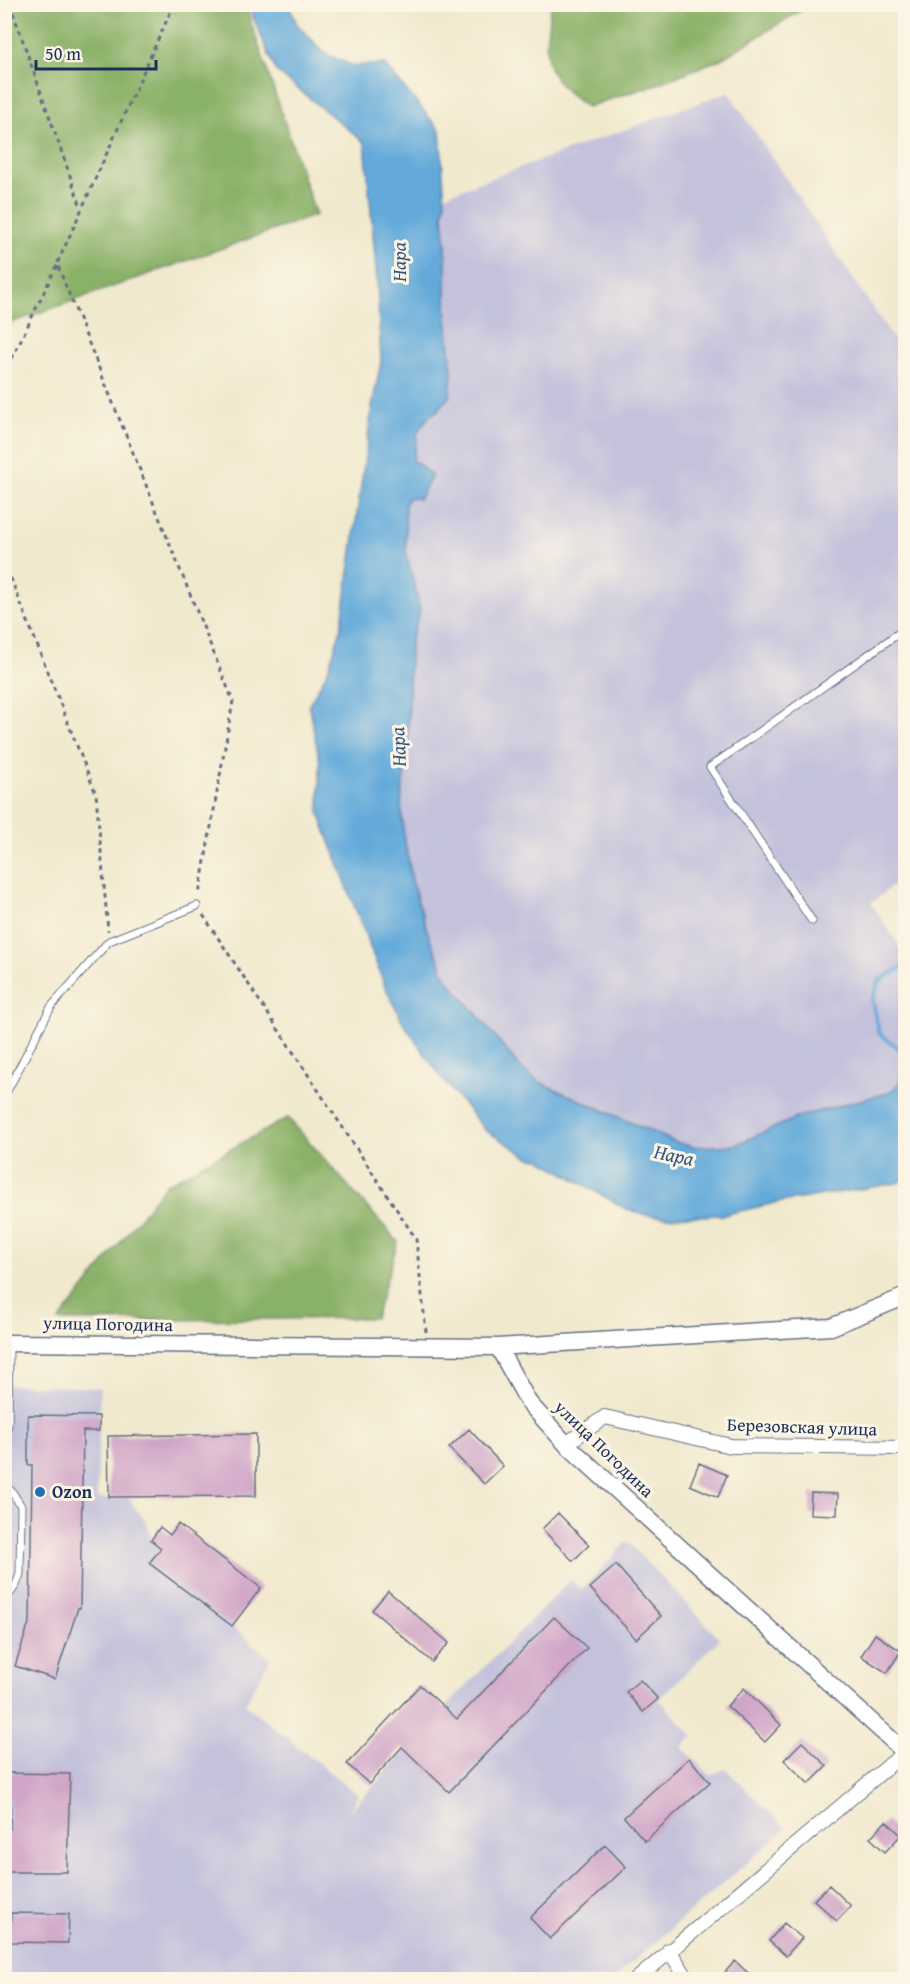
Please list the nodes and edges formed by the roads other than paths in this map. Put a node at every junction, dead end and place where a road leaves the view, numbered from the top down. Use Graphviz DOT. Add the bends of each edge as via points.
graph roads {
  1 [pos="906,628"];
  2 [pos="197,906"];
  3 [pos="812,921"];
  4 [pos="4,1097"];
  5 [pos="906,1296"];
  6 [pos="7,1343"];
  7 [pos="498,1347"];
  8 [pos="6,1425"];
  9 [pos="4,1440"];
  10 [pos="566,1444"];
  11 [pos="906,1448"];
  12 [pos="4,1485"];
  13 [pos="4,1602"];
  14 [pos="905,1752"];
  15 [pos="669,1950"];
  16 [pos="636,1980"];
  17 [pos="688,1980"];
  1 -- 3 [label="lane" via="710,767"];
  2 -- 4 [label="lane" via="109,941 51,1007"];
  5 -- 7 [label="street" via="831,1327"];
  6 -- 7 [label="street, улица Погодина"];
  6 -- 8 [label="lane"];
  7 -- 10 [label="street, улица Погодина" via="529,1403"];
  8 -- 9 [label="lane"];
  10 -- 11 [label="street, Березовская улица" via="605,1417 731,1446"];
  10 -- 14 [label="street, улица Погодина"];
  12 -- 13 [label="lane" via="21,1506 20,1574"];
  14 -- 15 [label="street, улица Погодина"];
  15 -- 16 [label="street, улица Погодина"];
  15 -- 17 [label="street"];
}
